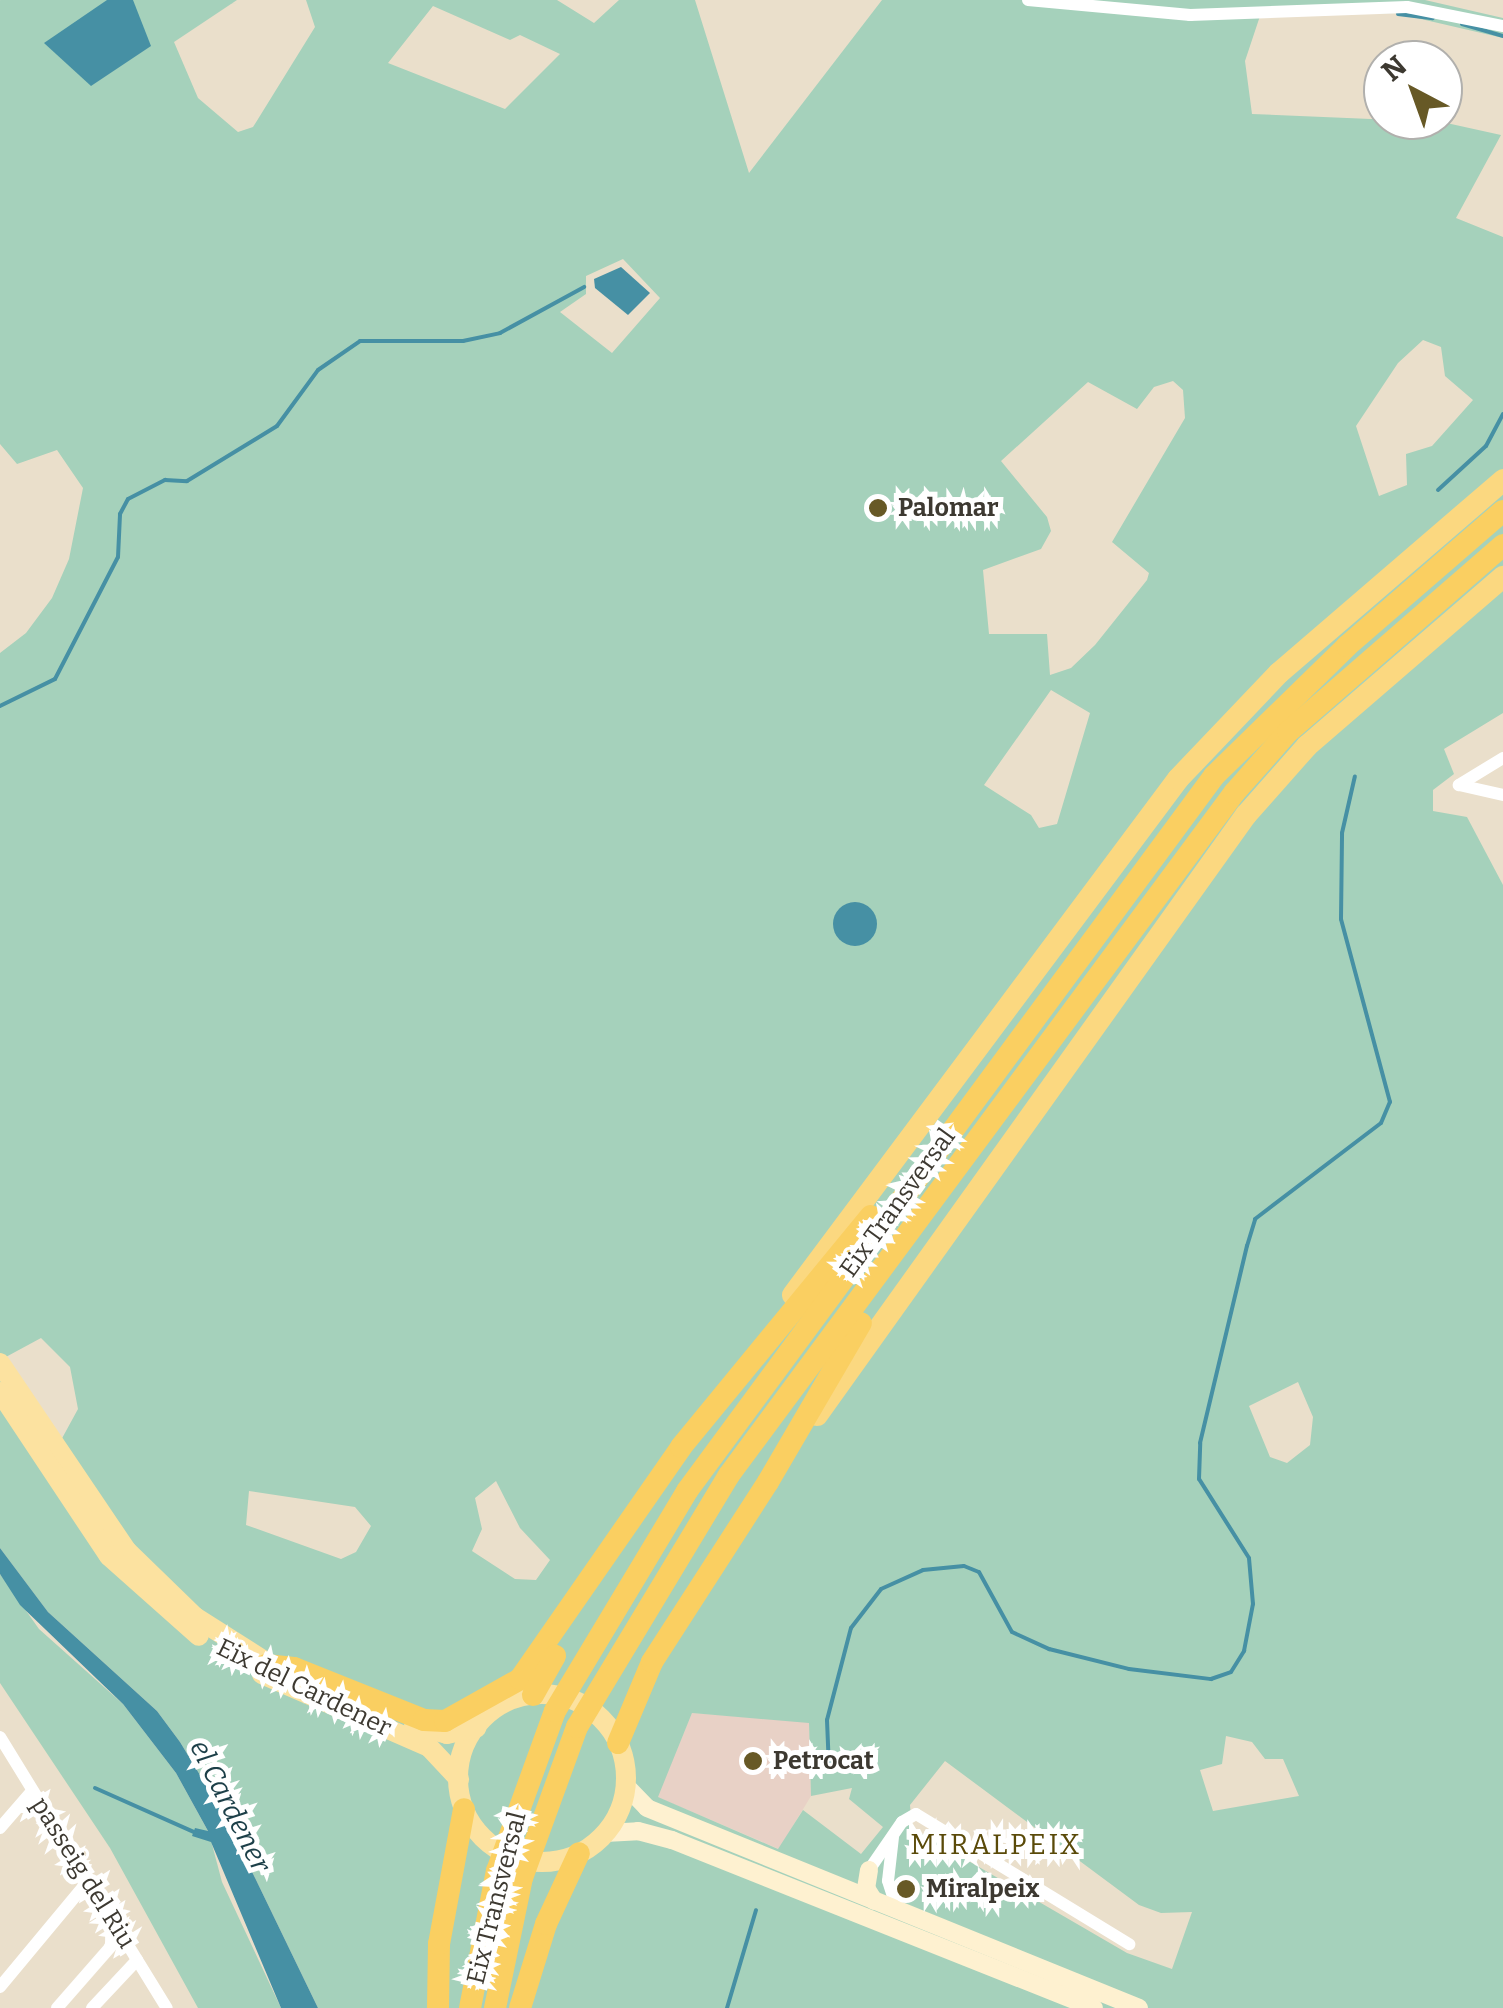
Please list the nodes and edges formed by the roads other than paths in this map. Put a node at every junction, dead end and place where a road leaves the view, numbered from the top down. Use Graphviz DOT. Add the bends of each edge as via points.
graph roads {
  1 [pos="1028,0"];
  2 [pos="1408,4"];
  3 [pos="1503,26"];
  4 [pos="1503,480"];
  5 [pos="1503,510"];
  6 [pos="1503,545"];
  7 [pos="1503,577"];
  8 [pos="1503,758"];
  9 [pos="1503,795"];
  10 [pos="1006,1057"];
  11 [pos="922,1218"];
  12 [pos="0,1363"];
  13 [pos="0,1378"];
  14 [pos="2,1397"];
  15 [pos="47,1438"];
  16 [pos="680,1447"];
  17 [pos="768,1482"];
  18 [pos="590,1580"];
  19 [pos="266,1665"];
  20 [pos="533,1695"];
  21 [pos="476,1728"];
  22 [pos="0,1737"];
  23 [pos="618,1743"];
  24 [pos="458,1779"];
  25 [pos="626,1786"];
  26 [pos="32,1791"];
  27 [pos="464,1809"];
  28 [pos="0,1828"];
  29 [pos="605,1833"];
  30 [pos="894,1834"];
  31 [pos="579,1853"];
  32 [pos="869,1870"];
  33 [pos="88,1881"];
  34 [pos="888,1881"];
  35 [pos="781,1886"];
  36 [pos="872,1897"];
  37 [pos="896,1906"];
  38 [pos="121,1935"];
  39 [pos="1130,1944"];
  40 [pos="952,1952"];
  41 [pos="136,1960"];
  42 [pos="0,1987"];
  43 [pos="56,2008"];
  44 [pos="92,2008"];
  45 [pos="167,2008"];
  46 [pos="438,2008"];
  47 [pos="470,2008"];
  48 [pos="496,2008"];
  49 [pos="520,2008"];
  50 [pos="1094,2008"];
  51 [pos="1138,2008"];
  1 -- 2 [label="street" via="1190,15"];
  2 -- 3 [label="street"];
  4 -- 16 [label="highway" via="1279,673 1178,780"];
  5 -- 10 [label="highway, Eix Transversal" via="1347,646 1214,776"];
  6 -- 11 [label="highway, Eix Transversal" via="1288,732 1234,793"];
  7 -- 17 [label="highway" via="1307,746 1246,814"];
  8 -- 9 [label="street" via="1459,786"];
  10 -- 16 [label="highway"];
  10 -- 47 [label="highway, Eix Transversal" via="687,1491 570,1681 507,1839"];
  11 -- 17 [label="highway"];
  11 -- 48 [label="highway, Eix Transversal" via="729,1474 595,1690 522,1878"];
  12 -- 15 [label="main road, Eix del Cardener"];
  13 -- 15 [label="main road, Eix del Cardener"];
  14 -- 24 [label="main road, Eix del Cardener" via="109,1556 174,1618 257,1672 429,1747"];
  15 -- 19 [label="main road, Eix del Cardener" via="127,1551 195,1617"];
  16 -- 18 [label="highway"];
  17 -- 23 [label="highway" via="652,1662"];
  18 -- 19 [label="highway" via="532,1668 444,1721 424,1720 294,1668"];
  18 -- 20 [label="highway" via="580,1612"];
  19 -- 21 [label="main road, Eix del Cardener" via="431,1730"];
  20 -- 21 [label="main road" via="504,1704"];
  20 -- 23 [label="main road" via="586,1706"];
  21 -- 24 [label="main road"];
  22 -- 26 [label="street, passeig del Riu"];
  23 -- 25 [label="main road"];
  24 -- 27 [label="main road"];
  25 -- 29 [label="main road"];
  25 -- 36 [label="main road" via="647,1808"];
  26 -- 28 [label="street"];
  26 -- 33 [label="street, passeig del Riu"];
  27 -- 31 [label="main road" via="486,1841 512,1856 546,1862"];
  27 -- 46 [label="highway" via="439,1944"];
  29 -- 31 [label="main road"];
  29 -- 35 [label="main road" via="638,1831 672,1840"];
  30 -- 32 [label="street"];
  30 -- 34 [label="street"];
  30 -- 39 [label="street" via="916,1814"];
  31 -- 49 [label="highway" via="546,1924"];
  32 -- 36 [label="main road"];
  33 -- 38 [label="street, passeig del Riu"];
  33 -- 42 [label="street"];
  34 -- 36 [label="main road"];
  34 -- 37 [label="street"];
  35 -- 36 [label="main road" via="791,1877 856,1904"];
  35 -- 40 [label="main road"];
  36 -- 37 [label="main road"];
  36 -- 40 [label="main road" via="879,1911 948,1939"];
  37 -- 51 [label="main road"];
  38 -- 41 [label="street, passeig del Riu"];
  38 -- 43 [label="street"];
  40 -- 50 [label="main road"];
  41 -- 44 [label="street"];
  41 -- 45 [label="street, passeig del Riu"];
}
